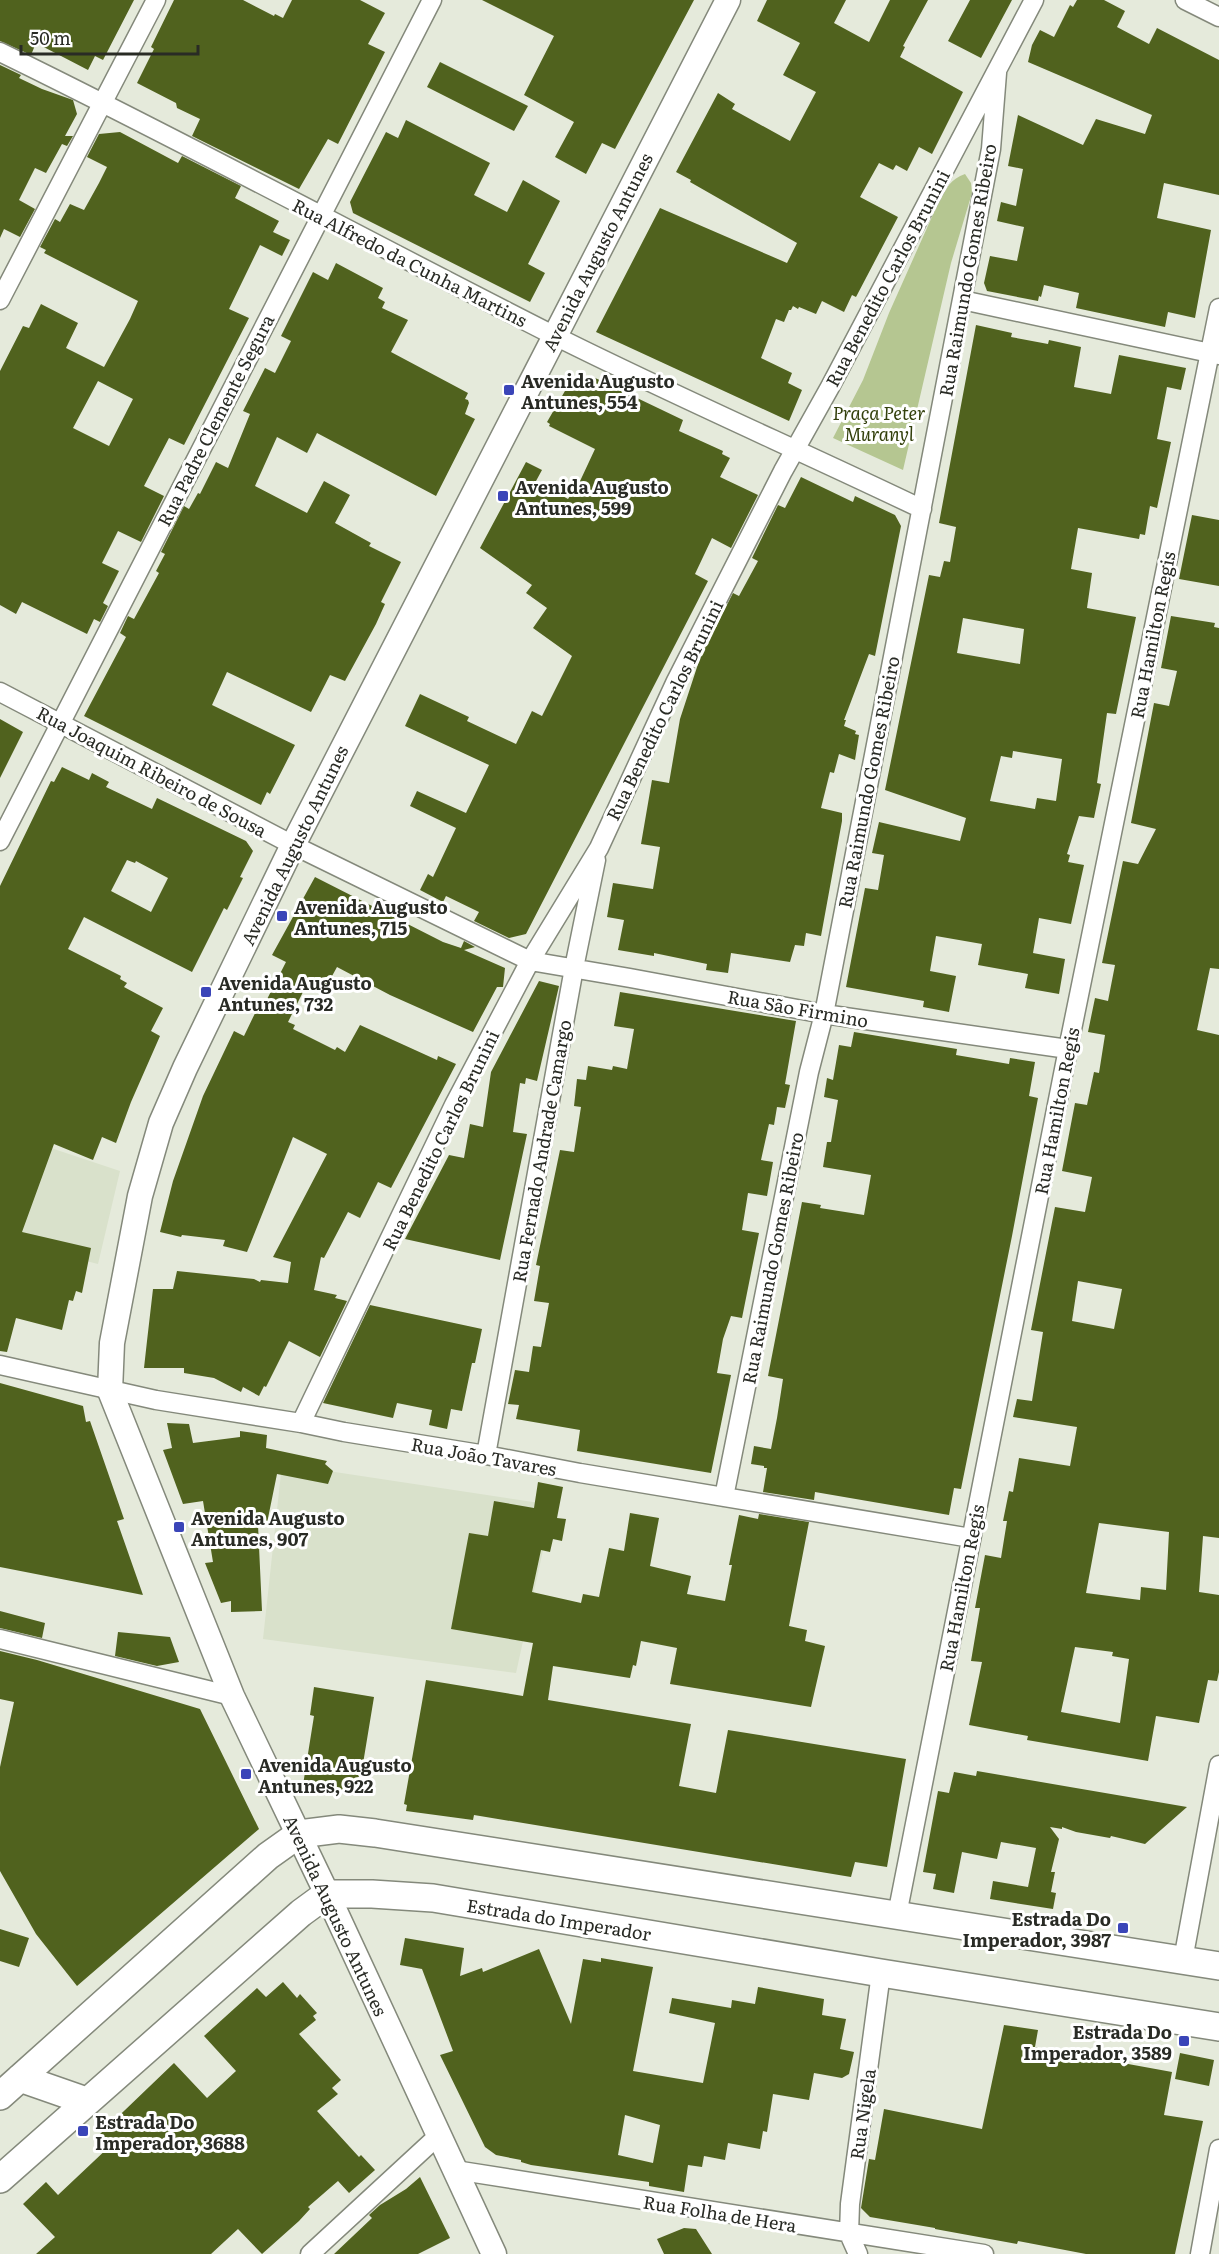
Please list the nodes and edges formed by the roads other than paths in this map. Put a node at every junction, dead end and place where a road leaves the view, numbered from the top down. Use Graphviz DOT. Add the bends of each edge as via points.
graph roads {
  1 [pos="156,0"];
  2 [pos="432,0"];
  3 [pos="728,0"];
  4 [pos="1034,0"];
  5 [pos="1185,0"];
  6 [pos="1219,18"];
  7 [pos="0,52"];
  8 [pos="998,65"];
  9 [pos="102,102"];
  10 [pos="320,216"];
  11 [pos="0,300"];
  12 [pos="962,300"];
  13 [pos="1219,308"];
  14 [pos="554,335"];
  15 [pos="1214,354"];
  16 [pos="795,449"];
  17 [pos="922,509"];
  18 [pos="0,692"];
  19 [pos="60,723"];
  20 [pos="0,841"];
  21 [pos="293,845"];
  22 [pos="598,848"];
  23 [pos="530,961"];
  24 [pos="574,968"];
  25 [pos="824,1014"];
  26 [pos="1068,1049"];
  27 [pos="0,1365"];
  28 [pos="110,1391"];
  29 [pos="301,1423"];
  30 [pos="486,1455"];
  31 [pos="724,1497"];
  32 [pos="971,1538"];
  33 [pos="0,1640"];
  34 [pos="232,1696"];
  35 [pos="1219,1765"];
  36 [pos="299,1834"];
  37 [pos="327,1894"];
  38 [pos="897,1915"];
  39 [pos="1182,1960"];
  40 [pos="1219,1966"];
  41 [pos="881,1973"];
  42 [pos="1219,2027"];
  43 [pos="20,2078"];
  44 [pos="0,2096"];
  45 [pos="86,2101"];
  46 [pos="439,2135"];
  47 [pos="1219,2149"];
  48 [pos="455,2170"];
  49 [pos="0,2179"];
  50 [pos="849,2234"];
  51 [pos="310,2254"];
  52 [pos="494,2254"];
  53 [pos="858,2254"];
  54 [pos="984,2254"];
  55 [pos="1200,2254"];
  1 -- 9 [label="street"];
  2 -- 10 [label="street, Rua Padre Clemente Segura"];
  3 -- 14 [label="street, Avenida Augusto Antunes"];
  4 -- 8 [label="street, Rua Benedito Carlos Brunini"];
  5 -- 6 [label="street"];
  7 -- 9 [label="street, Rua Alfredo da Cunha Martins"];
  8 -- 12 [label="street, Rua Raimundo Gomes Ribeiro" via="991,148"];
  8 -- 16 [label="street, Rua Benedito Carlos Brunini"];
  9 -- 10 [label="street, Rua Alfredo da Cunha Martins"];
  9 -- 11 [label="street"];
  10 -- 14 [label="street, Rua Alfredo da Cunha Martins"];
  10 -- 19 [label="street, Rua Padre Clemente Segura"];
  12 -- 15 [label="street"];
  12 -- 17 [label="street, Rua Raimundo Gomes Ribeiro"];
  13 -- 15 [label="street, Rua Hamilton Regis"];
  14 -- 16 [label="street, Rua Alfredo da Cunha Martins"];
  14 -- 21 [label="street, Avenida Augusto Antunes"];
  15 -- 26 [label="street, Rua Hamilton Regis"];
  16 -- 17 [label="street, Rua Alfredo da Cunha Martins"];
  16 -- 22 [label="street, Rua Benedito Carlos Brunini" via="676,681"];
  17 -- 25 [label="street, Rua Raimundo Gomes Ribeiro"];
  18 -- 19 [label="street, Rua Joaquim Ribeiro de Sousa"];
  19 -- 20 [label="street, Rua Padre Clemente Segura"];
  19 -- 21 [label="street, Rua Joaquim Ribeiro de Sousa"];
  21 -- 23 [label="street, Rua Joaquim Ribeiro de Sousa"];
  21 -- 28 [label="street, Avenida Augusto Antunes" via="161,1123 140,1196 122,1284 112,1343"];
  22 -- 23 [label="street, Rua Benedito Carlos Brunini"];
  22 -- 24 [label="street, Rua Fernado Andrade Camargo"];
  23 -- 24 [label="street, Rua São Firmino"];
  23 -- 29 [label="street, Rua Benedito Carlos Brunini" via="454,1105"];
  24 -- 25 [label="street, Rua São Firmino"];
  24 -- 30 [label="street, Rua Fernado Andrade Camargo"];
  25 -- 26 [label="street, Rua São Firmino"];
  25 -- 31 [label="street, Rua Raimundo Gomes Ribeiro"];
  26 -- 32 [label="street, Rua Hamilton Regis"];
  27 -- 28 [label="street, Rua João Tavares"];
  28 -- 29 [label="street, Rua João Tavares"];
  28 -- 34 [label="street, Avenida Augusto Antunes"];
  29 -- 30 [label="street, Rua João Tavares"];
  30 -- 31 [label="street, Rua João Tavares"];
  31 -- 32 [label="street, Rua João Tavares"];
  32 -- 38 [label="street, Rua Hamilton Regis"];
  33 -- 34 [label="street"];
  34 -- 36 [label="street, Avenida Augusto Antunes"];
  35 -- 39 [label="street"];
  36 -- 37 [label="street, Avenida Augusto Antunes"];
  36 -- 38 [label="main road" via="339,1829 375,1833"];
  36 -- 43 [label="main road" via="268,1856"];
  37 -- 41 [label="main road, Estrada do Imperador" via="433,1898"];
  37 -- 45 [label="main road"];
  37 -- 46 [label="street, Avenida Augusto Antunes"];
  38 -- 39 [label="main road"];
  39 -- 40 [label="main road"];
  41 -- 42 [label="main road, Estrada do Imperador"];
  41 -- 50 [label="street, Rua Nigela"];
  43 -- 44 [label="main road"];
  43 -- 45 [label="main road"];
  45 -- 49 [label="main road"];
  46 -- 48 [label="street, Avenida Augusto Antunes"];
  46 -- 51 [label="street"];
  47 -- 55 [label="street"];
  48 -- 50 [label="street, Rua Folha de Hera"];
  48 -- 52 [label="street, Avenida Augusto Antunes"];
  50 -- 53 [label="street, Rua Nigela"];
  50 -- 54 [label="street, Rua Folha de Hera"];
}
